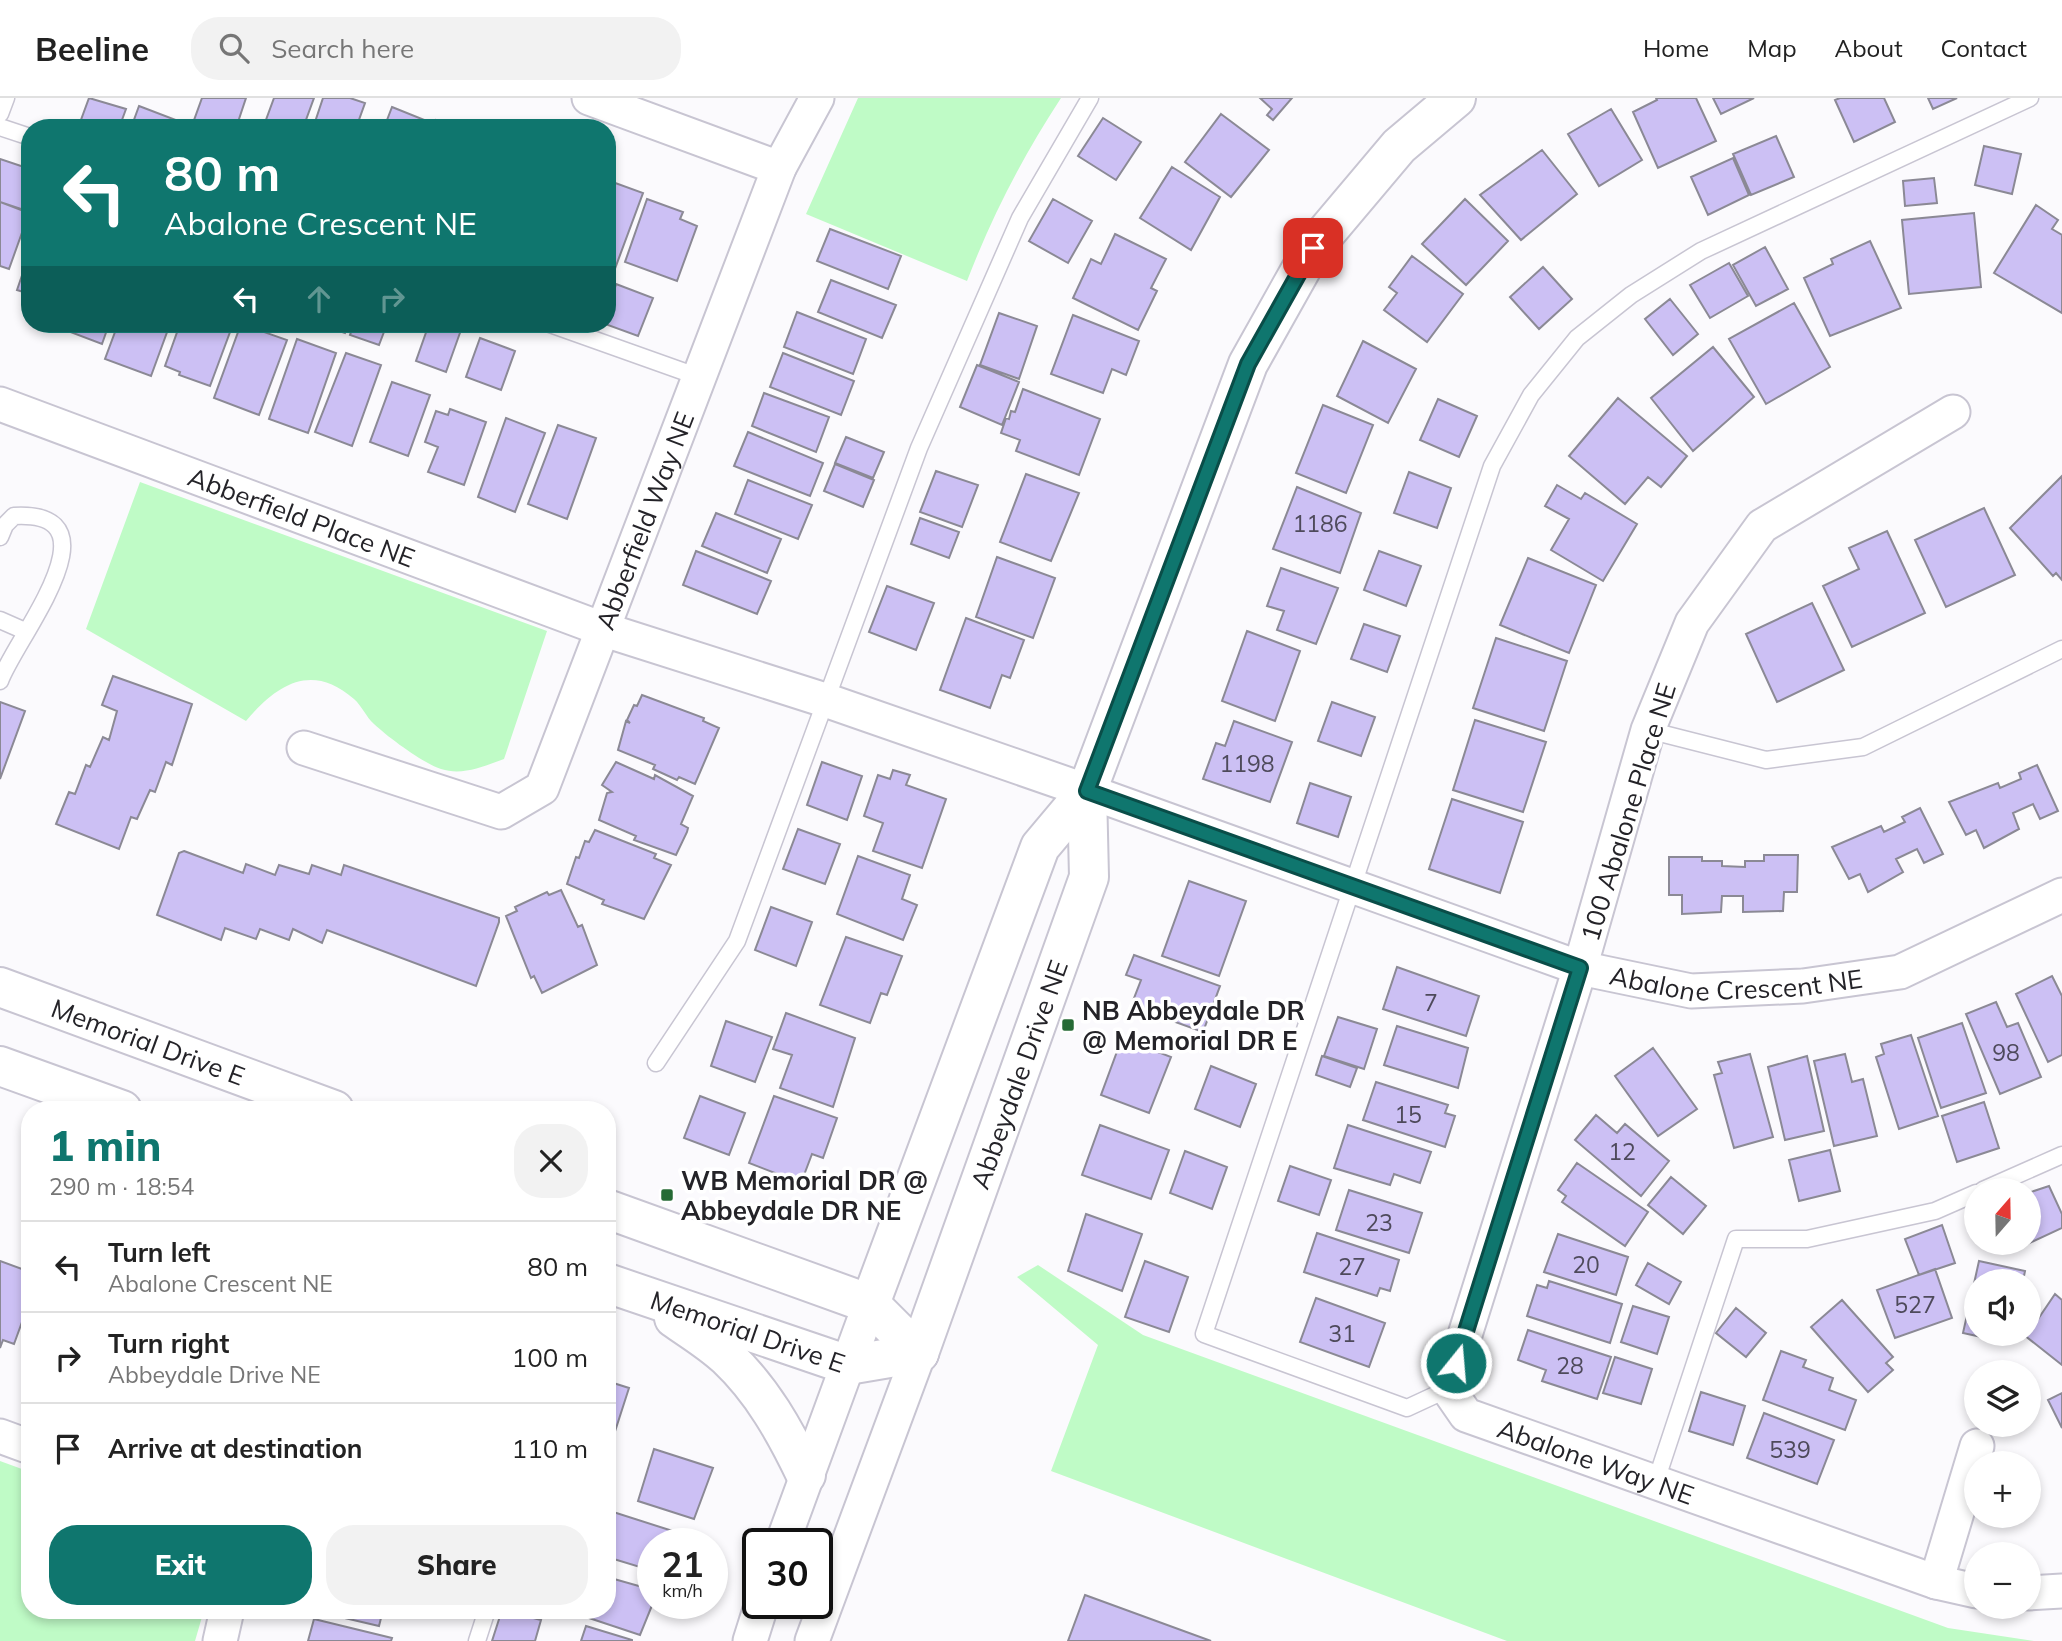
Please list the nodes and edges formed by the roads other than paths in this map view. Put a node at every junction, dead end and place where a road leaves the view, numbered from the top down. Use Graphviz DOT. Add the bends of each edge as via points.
graph roads {
  1 [pos="6,98"];
  2 [pos="589,98"];
  3 [pos="817,98"];
  4 [pos="1090,98"];
  5 [pos="1456,98"];
  6 [pos="2030,98"];
  7 [pos="0,114"];
  8 [pos="0,127"];
  9 [pos="21,134"];
  10 [pos="779,168"];
  11 [pos="575,333"];
  12 [pos="699,377"];
  13 [pos="0,404"];
  14 [pos="1953,412"];
  15 [pos="0,537"];
  16 [pos="0,620"];
  17 [pos="605,630"];
  18 [pos="25,631"];
  19 [pos="2062,649"];
  20 [pos="0,681"];
  21 [pos="828,701"];
  22 [pos="1648,730"];
  23 [pos="304,748"];
  24 [pos="1087,791"];
  25 [pos="1354,888"];
  26 [pos="2062,895"];
  27 [pos="1580,968"];
  28 [pos="0,987"];
  29 [pos="656,1063"];
  30 [pos="0,1066"];
  31 [pos="97,1101"];
  32 [pos="310,1101"];
  33 [pos="2062,1155"];
  34 [pos="2010,1178"];
  35 [pos="1964,1198"];
  36 [pos="616,1212"];
  37 [pos="616,1286"];
  38 [pos="647,1297"];
  39 [pos="870,1304"];
  40 [pos="919,1353"];
  41 [pos="848,1365"];
  42 [pos="1448,1389"];
  43 [pos="0,1436"];
  44 [pos="21,1444"];
  45 [pos="1977,1446"];
  46 [pos="806,1475"];
  47 [pos="1655,1484"];
  48 [pos="788,1528"];
  49 [pos="1936,1582"];
  50 [pos="1964,1588"];
  51 [pos="2062,1591"];
  52 [pos="2041,1592"];
  53 [pos="225,1619"];
  54 [pos="484,1619"];
  55 [pos="757,1619"];
  56 [pos="220,1641"];
  57 [pos="477,1641"];
  58 [pos="750,1641"];
  59 [pos="812,1641"];
  1 -- 7 [label="lane"];
  2 -- 10 [label="street"];
  3 -- 10 [label="street, Abberfield Way NE"];
  4 -- 21 [label="lane" via="1020,218 919,448"];
  5 -- 24 [label="street, Abbeydale Drive NE" via="1399,146 1313,248 1248,364"];
  6 -- 25 [label="lane" via="1701,251 1631,295 1577,338 1531,395 1492,466"];
  8 -- 9 [label="lane"];
  10 -- 12 [label="street, Abberfield Way NE"];
  11 -- 12 [label="lane"];
  12 -- 17 [label="street, Abberfield Way NE"];
  13 -- 17 [label="street, Abberfield Place NE"];
  14 -- 22 [label="street, 100 Abalone Place NE" via="1762,526 1692,623"];
  15 -- 18 [label="lane" via="14,516 39,514 55,526 64,543 60,570"];
  16 -- 18 [label="lane"];
  17 -- 21 [label="street, Abberfield Way NE"];
  17 -- 23 [label="street" via="542,788 501,812"];
  18 -- 20 [label="lane"];
  19 -- 22 [label="lane" via="1863,747 1766,760"];
  21 -- 24 [label="street, Abberfield Way NE"];
  21 -- 29 [label="lane" via="737,940"];
  22 -- 27 [label="street, 100 Abalone Place NE"];
  24 -- 25 [label="street, Abalone Crescent NE"];
  24 -- 39 [label="street, Abbeydale Drive NE" via="1040,847"];
  24 -- 40 [label="street, Abbeydale Drive NE" via="1089,877"];
  25 -- 27 [label="street, Abalone Crescent NE"];
  25 -- 42 [label="lane" via="1204,1334 1407,1408"];
  26 -- 27 [label="street, Abalone Crescent NE" via="1900,972 1803,986 1691,991"];
  27 -- 42 [label="street"];
  28 -- 32 [label="street, Memorial Drive E"];
  30 -- 31 [label="street"];
  33 -- 34 [label="lane"];
  35 -- 47 [label="lane" via="1935,1211 1807,1239 1736,1239"];
  36 -- 39 [label="street"];
  37 -- 38 [label="street, Memorial Drive E"];
  38 -- 41 [label="street, Memorial Drive E"];
  38 -- 46 [label="street" via="727,1357 779,1419"];
  39 -- 40 [label="street"];
  39 -- 41 [label="street"];
  40 -- 41 [label="street, Memorial Drive E"];
  40 -- 59 [label="street"];
  41 -- 46 [label="street"];
  42 -- 47 [label="street, Abalone Way NE" via="1466,1415"];
  43 -- 44 [label="street"];
  45 -- 49 [label="street"];
  46 -- 48 [label="street"];
  47 -- 49 [label="street, Abalone Way NE"];
  49 -- 50 [label="street, Abalone Way NE"];
  51 -- 52 [label="street"];
  53 -- 56 [label="street"];
  54 -- 57 [label="lane"];
  55 -- 58 [label="street"];
}
